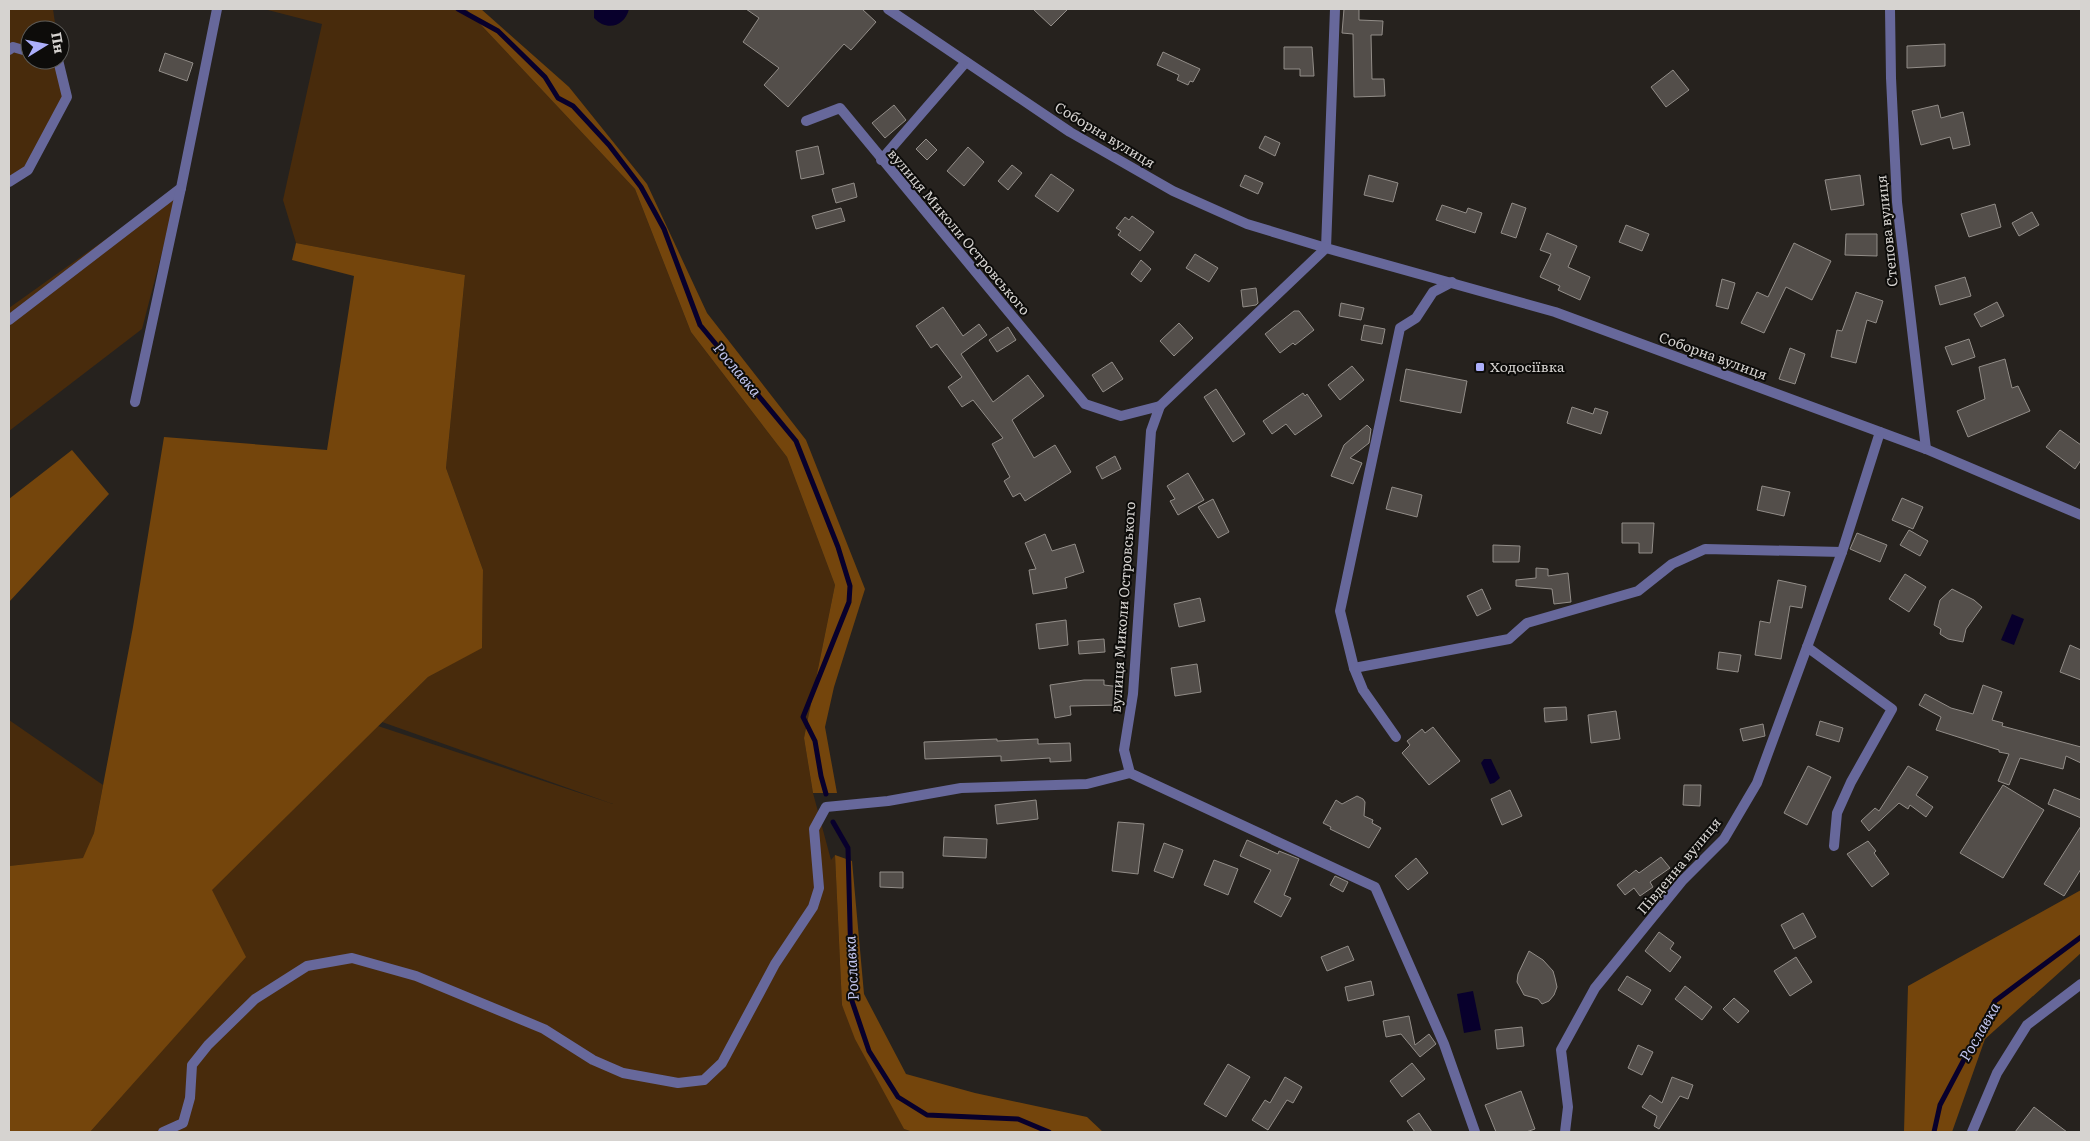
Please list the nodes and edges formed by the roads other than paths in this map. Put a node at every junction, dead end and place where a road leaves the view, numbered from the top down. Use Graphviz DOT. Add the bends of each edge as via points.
graph roads {
  1 [pos="217,9"];
  2 [pos="888,9"];
  3 [pos="1335,9"];
  4 [pos="1890,9"];
  5 [pos="966,62"];
  6 [pos="61,70"];
  7 [pos="806,121"];
  8 [pos="881,160"];
  9 [pos="9,182"];
  10 [pos="181,188"];
  11 [pos="1326,248"];
  12 [pos="1452,282"];
  13 [pos="9,320"];
  14 [pos="134,402"];
  15 [pos="1160,406"];
  16 [pos="1880,432"];
  17 [pos="1926,449"];
  18 [pos="2081,515"];
  19 [pos="1842,552"];
  20 [pos="1807,647"];
  21 [pos="1354,668"];
  22 [pos="1396,737"];
  23 [pos="1130,774"];
  24 [pos="1834,846"];
  25 [pos="2081,984"];
  26 [pos="163,1132"];
  27 [pos="1475,1132"];
  28 [pos="1565,1132"];
  29 [pos="1972,1132"];
  1 -- 10 [label="street"];
  2 -- 5 [label="street, Соборна вулиця"];
  3 -- 11 [label="street"];
  4 -- 17 [label="street, Степова вулиця" via="1890,78 1897,202"];
  5 -- 8 [label="street"];
  5 -- 11 [label="street, Соборна вулиця" via="1070,132 1172,191 1247,224"];
  6 -- 9 [label="street" via="68,97 28,170"];
  7 -- 8 [label="street, вулиця Миколи Островського" via="840,108"];
  8 -- 15 [label="street, вулиця Миколи Островського" via="1084,404 1121,416"];
  10 -- 13 [label="street"];
  10 -- 14 [label="street"];
  11 -- 12 [label="street, Соборна вулиця"];
  11 -- 15 [label="street"];
  12 -- 16 [label="street, Соборна вулиця" via="1555,312"];
  12 -- 21 [label="street" via="1433,292 1416,318 1400,328 1340,612"];
  15 -- 23 [label="street, вулиця Миколи Островського" via="1151,431 1133,694 1124,750"];
  16 -- 17 [label="street, Соборна вулиця"];
  16 -- 19 [label="street, Південна вулиця"];
  17 -- 18 [label="street, Соборна вулиця"];
  19 -- 20 [label="street, Південна вулиця"];
  19 -- 21 [label="street" via="1705,550 1672,564 1638,591 1527,623 1509,639"];
  20 -- 24 [label="street" via="1892,709 1837,813"];
  20 -- 28 [label="street, Південна вулиця" via="1757,783 1724,839 1682,881 1595,988 1561,1050 1568,1107"];
  21 -- 22 [label="street" via="1363,690"];
  23 -- 26 [label="street" via="1087,784 961,788 888,801 826,807 814,829 819,888 813,908 775,964 722,1063 704,1080 678,1083 623,1073 593,1060 544,1029 416,976 352,958 307,966 255,999 192,1065 190,1098 182,1123"];
  23 -- 27 [label="street" via="1374,887 1444,1044"];
  25 -- 29 [label="street" via="2027,1025 1997,1073"];
}
